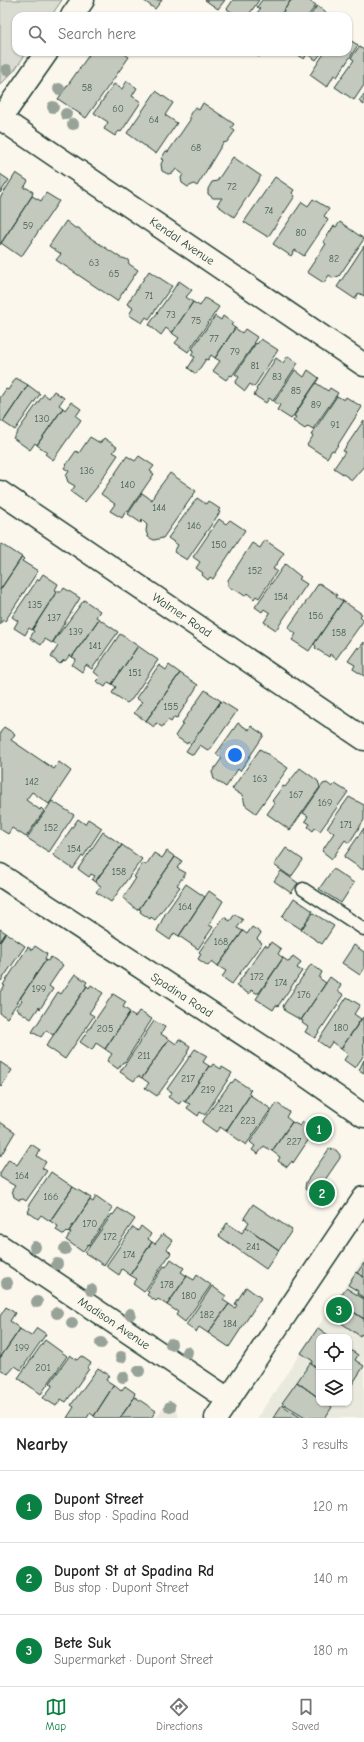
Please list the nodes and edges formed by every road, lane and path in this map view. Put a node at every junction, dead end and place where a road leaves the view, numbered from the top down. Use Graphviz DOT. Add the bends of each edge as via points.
graph roads {
  1 [pos="83,0"];
  2 [pos="75,12"];
  3 [pos="44,56"];
  4 [pos="0,118"];
  5 [pos="364,365"];
  6 [pos="0,492"];
  7 [pos="364,739"];
  8 [pos="0,875"];
  9 [pos="303,889"];
  10 [pos="364,929"];
  11 [pos="364,1116"];
  12 [pos="364,1198"];
  13 [pos="0,1246"];
  14 [pos="228,1399"];
  15 [pos="216,1418"];
  1 -- 2 [label="street"];
  3 -- 4 [label="street"];
  4 -- 5 [label="street, Kendal Avenue"];
  6 -- 7 [label="street, Walmer Road"];
  8 -- 11 [label="street, Spadina Road"];
  9 -- 10 [label="lane"];
  12 -- 14 [label="street"];
  13 -- 14 [label="street, Madison Avenue"];
  14 -- 15 [label="street"];
}
